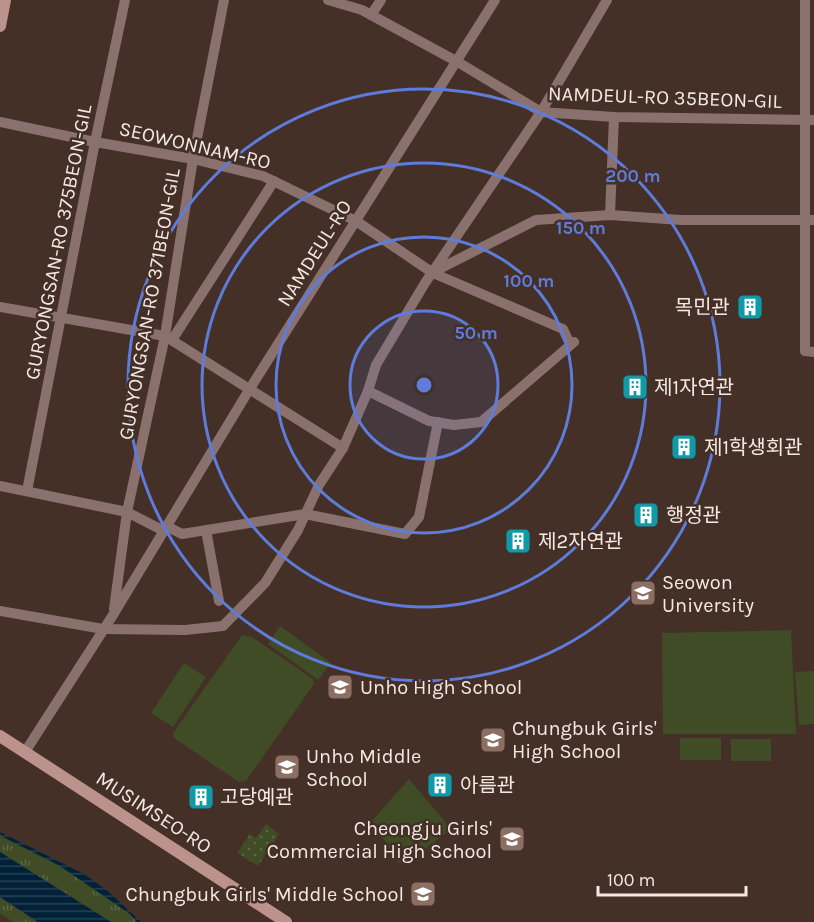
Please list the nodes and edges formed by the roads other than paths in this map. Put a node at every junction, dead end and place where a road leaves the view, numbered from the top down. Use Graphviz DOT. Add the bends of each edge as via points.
graph roads {
  1 [pos="5,0"];
  2 [pos="125,0"];
  3 [pos="224,0"];
  4 [pos="328,0"];
  5 [pos="381,0"];
  6 [pos="495,0"];
  7 [pos="608,0"];
  8 [pos="805,0"];
  9 [pos="357,4"];
  10 [pos="371,15"];
  11 [pos="0,26"];
  12 [pos="456,61"];
  13 [pos="541,112"];
  14 [pos="614,117"];
  15 [pos="809,120"];
  16 [pos="0,122"];
  17 [pos="94,142"];
  18 [pos="193,159"];
  19 [pos="274,181"];
  20 [pos="610,214"];
  21 [pos="810,220"];
  22 [pos="356,221"];
  23 [pos="432,273"];
  24 [pos="0,307"];
  25 [pos="62,319"];
  26 [pos="168,338"];
  27 [pos="814,352"];
  28 [pos="249,390"];
  29 [pos="368,391"];
  30 [pos="438,422"];
  31 [pos="343,448"];
  32 [pos="0,486"];
  33 [pos="27,491"];
  34 [pos="127,512"];
  35 [pos="305,513"];
  36 [pos="165,529"];
  37 [pos="206,530"];
  38 [pos="219,601"];
  39 [pos="0,611"];
  40 [pos="113,615"];
  41 [pos="104,629"];
  42 [pos="0,736"];
  43 [pos="25,752"];
  44 [pos="286,922"];
  1 -- 11 [label="street"];
  2 -- 17 [label="street, GURYONGSAN-RO 375BEON-GIL"];
  3 -- 18 [label="street, GURYONGSAN-RO 371BEON-GIL"];
  4 -- 9 [label="street, NAMDEUL-RO 35BEON-GIL"];
  5 -- 10 [label="street"];
  6 -- 12 [label="street, NAMDEUL-RO"];
  7 -- 13 [label="street"];
  8 -- 15 [label="street"];
  9 -- 10 [label="street, NAMDEUL-RO 35BEON-GIL"];
  10 -- 12 [label="street, NAMDEUL-RO 35BEON-GIL"];
  12 -- 13 [label="street, NAMDEUL-RO 35BEON-GIL"];
  12 -- 22 [label="street, NAMDEUL-RO"];
  13 -- 14 [label="street, NAMDEUL-RO 35BEON-GIL"];
  13 -- 23 [label="street"];
  14 -- 15 [label="street, NAMDEUL-RO 35BEON-GIL"];
  14 -- 20 [label="street"];
  15 -- 21 [label="street"];
  16 -- 17 [label="street, SEOWONNAM-RO"];
  17 -- 18 [label="street, SEOWONNAM-RO"];
  17 -- 25 [label="street, GURYONGSAN-RO 375BEON-GIL"];
  18 -- 19 [label="street, SEOWONNAM-RO"];
  18 -- 26 [label="street, GURYONGSAN-RO 371BEON-GIL"];
  19 -- 22 [label="street, SEOWONNAM-RO"];
  19 -- 26 [label="street"];
  20 -- 21 [label="street" via="681,220"];
  20 -- 23 [label="street" via="536,220"];
  21 -- 27 [label="street" via="805,351"];
  22 -- 23 [label="street, SEOWONNAM-RO"];
  22 -- 28 [label="street, NAMDEUL-RO"];
  23 -- 29 [label="street" via="376,365"];
  23 -- 30 [label="street, SEOWONNAM-RO" via="563,329 570,344 574,342 481,422"];
  24 -- 25 [label="street"];
  25 -- 26 [label="street"];
  25 -- 33 [label="street, GURYONGSAN-RO 375BEON-GIL"];
  26 -- 28 [label="street"];
  26 -- 34 [label="street, GURYONGSAN-RO 371BEON-GIL"];
  28 -- 31 [label="street"];
  28 -- 36 [label="street, NAMDEUL-RO"];
  29 -- 30 [label="street"];
  29 -- 31 [label="street"];
  30 -- 35 [label="street" via="419,518 405,534"];
  31 -- 35 [label="street"];
  32 -- 33 [label="street"];
  33 -- 34 [label="street"];
  34 -- 36 [label="street"];
  34 -- 40 [label="street, GURYONGSAN-RO 371BEON-GIL"];
  35 -- 37 [label="street"];
  35 -- 41 [label="street" via="265,583 223,626 185,630"];
  36 -- 37 [label="street" via="183,534"];
  36 -- 40 [label="street, NAMDEUL-RO"];
  37 -- 38 [label="street"];
  39 -- 41 [label="street"];
  40 -- 41 [label="street, NAMDEUL-RO"];
  41 -- 43 [label="street, NAMDEUL-RO"];
  42 -- 43 [label="street, MUSIMSEO-RO"];
  43 -- 44 [label="street, MUSIMSEO-RO"];
}
